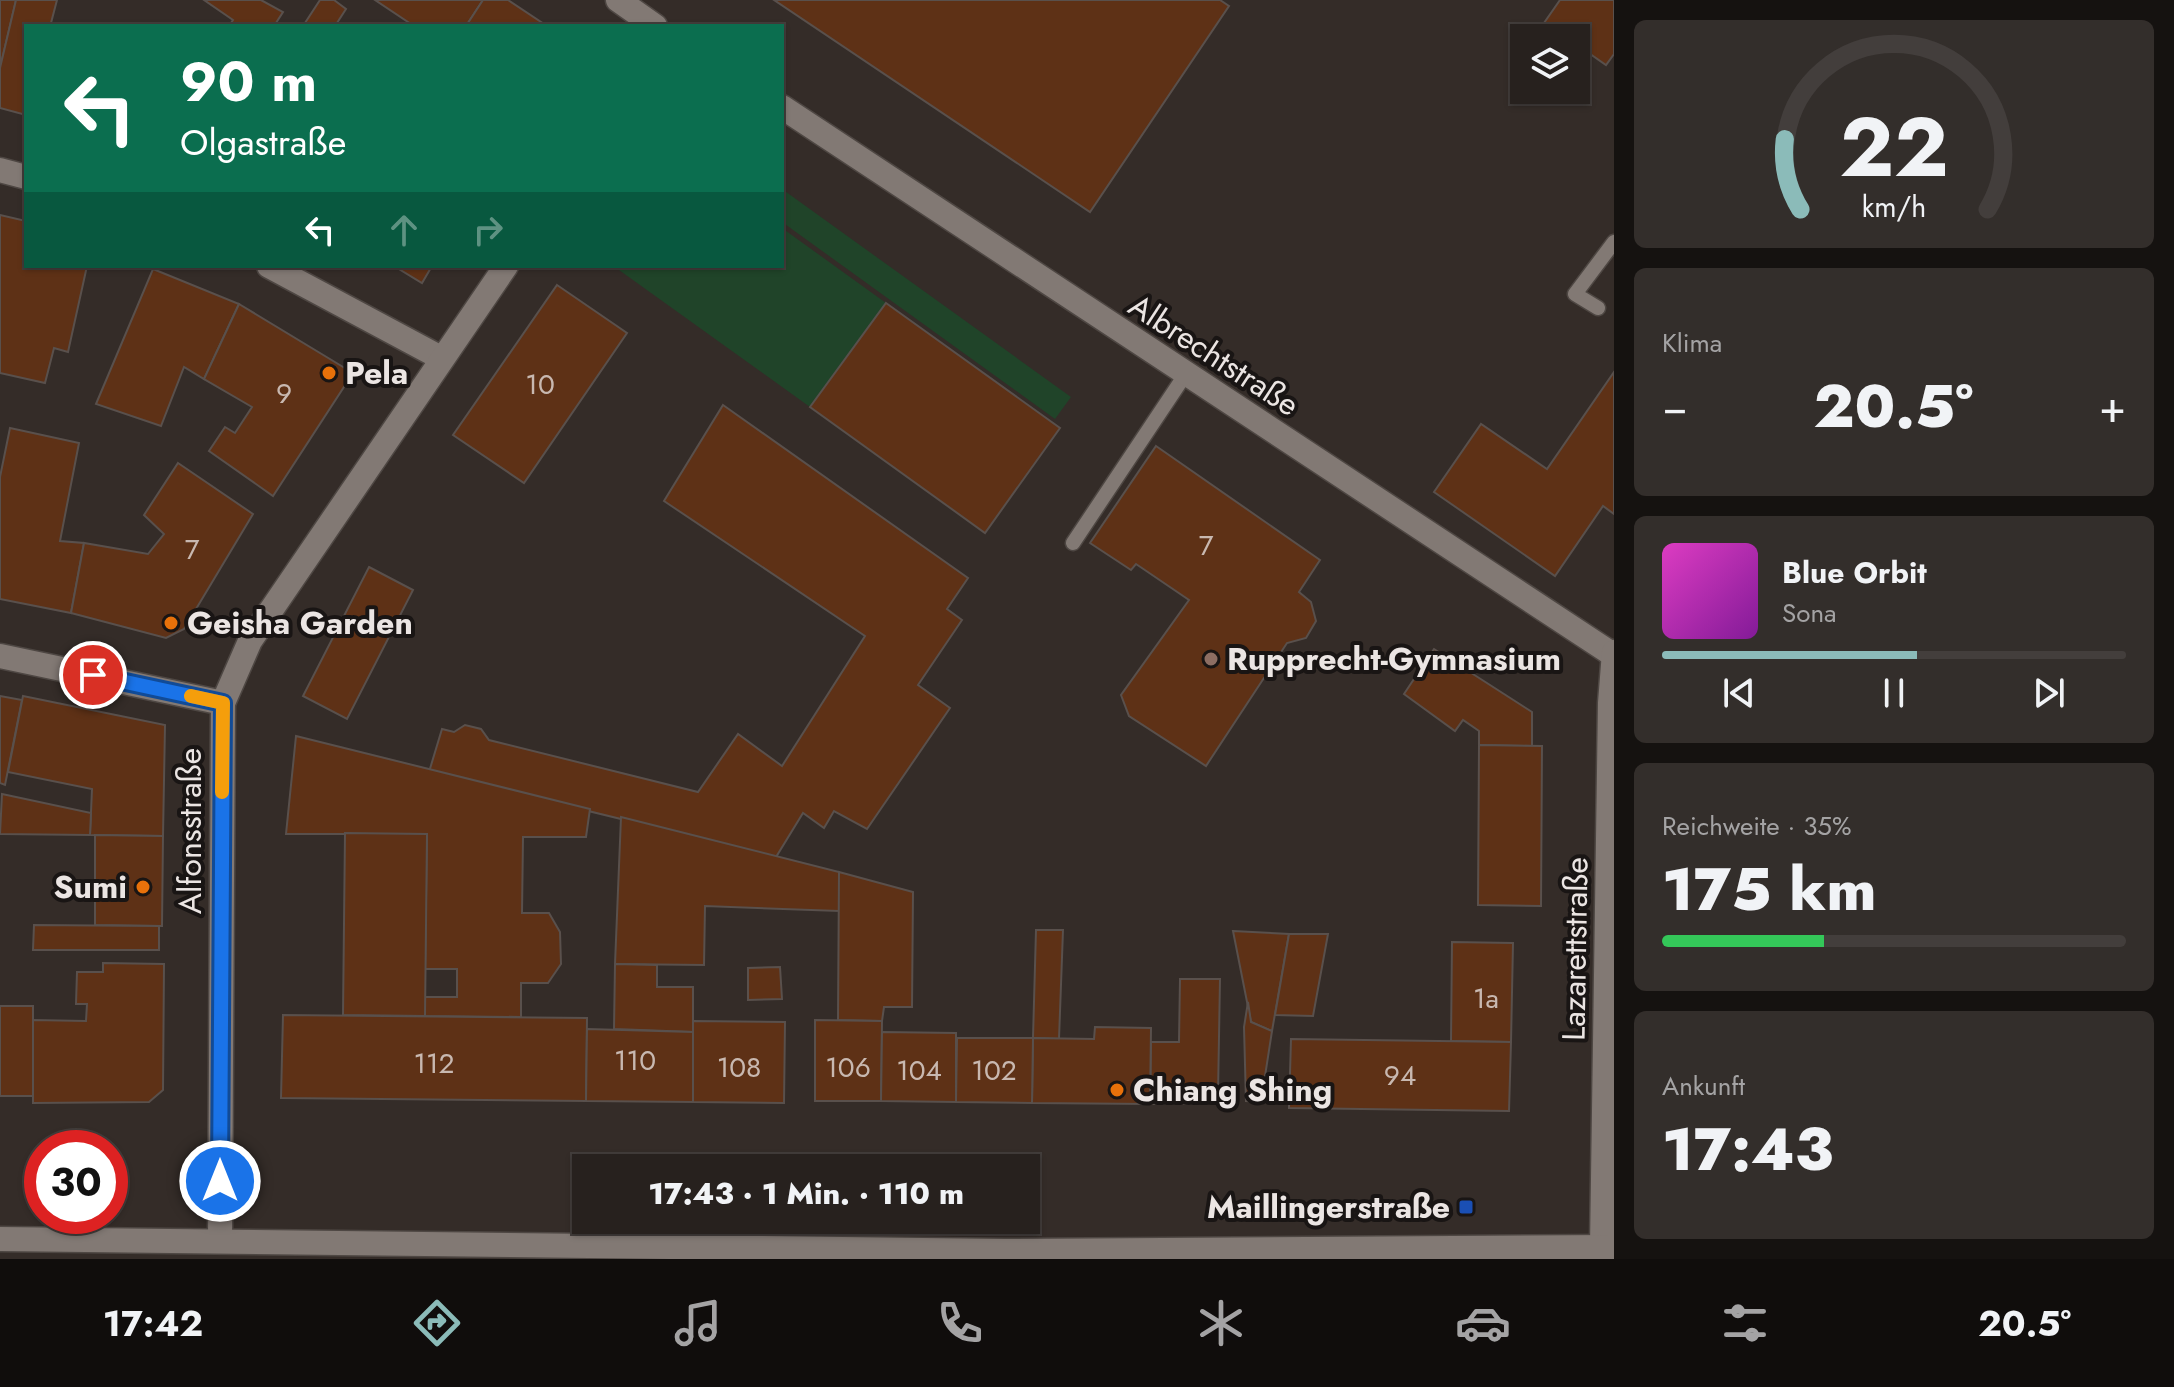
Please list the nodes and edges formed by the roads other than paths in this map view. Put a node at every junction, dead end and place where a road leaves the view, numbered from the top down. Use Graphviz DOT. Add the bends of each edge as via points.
graph roads {
  1 [pos="618,0"];
  2 [pos="652,24"];
  3 [pos="784,108"];
  4 [pos="0,170"];
  5 [pos="24,176"];
  6 [pos="1614,242"];
  7 [pos="273,268"];
  8 [pos="505,268"];
  9 [pos="1598,308"];
  10 [pos="441,358"];
  11 [pos="1185,375"];
  12 [pos="1073,543"];
  13 [pos="1613,653"];
  14 [pos="0,656"];
  15 [pos="223,703"];
  16 [pos="0,1239"];
  17 [pos="220,1241"];
  18 [pos="1608,1247"];
  19 [pos="1005,1255"];
  1 -- 2 [label="street"];
  3 -- 11 [label="street, Albrechtstraße"];
  4 -- 5 [label="street"];
  6 -- 9 [label="lane" via="1575,294"];
  7 -- 10 [label="street"];
  8 -- 10 [label="street, Alfonsstraße"];
  10 -- 15 [label="street, Alfonsstraße" via="250,641"];
  11 -- 12 [label="lane"];
  11 -- 13 [label="street, Albrechtstraße"];
  13 -- 18 [label="street, Lazarettstraße"];
  14 -- 15 [label="street"];
  15 -- 17 [label="street, Alfonsstraße"];
  16 -- 17 [label="street"];
  17 -- 19 [label="street"];
  18 -- 19 [label="street"];
}
